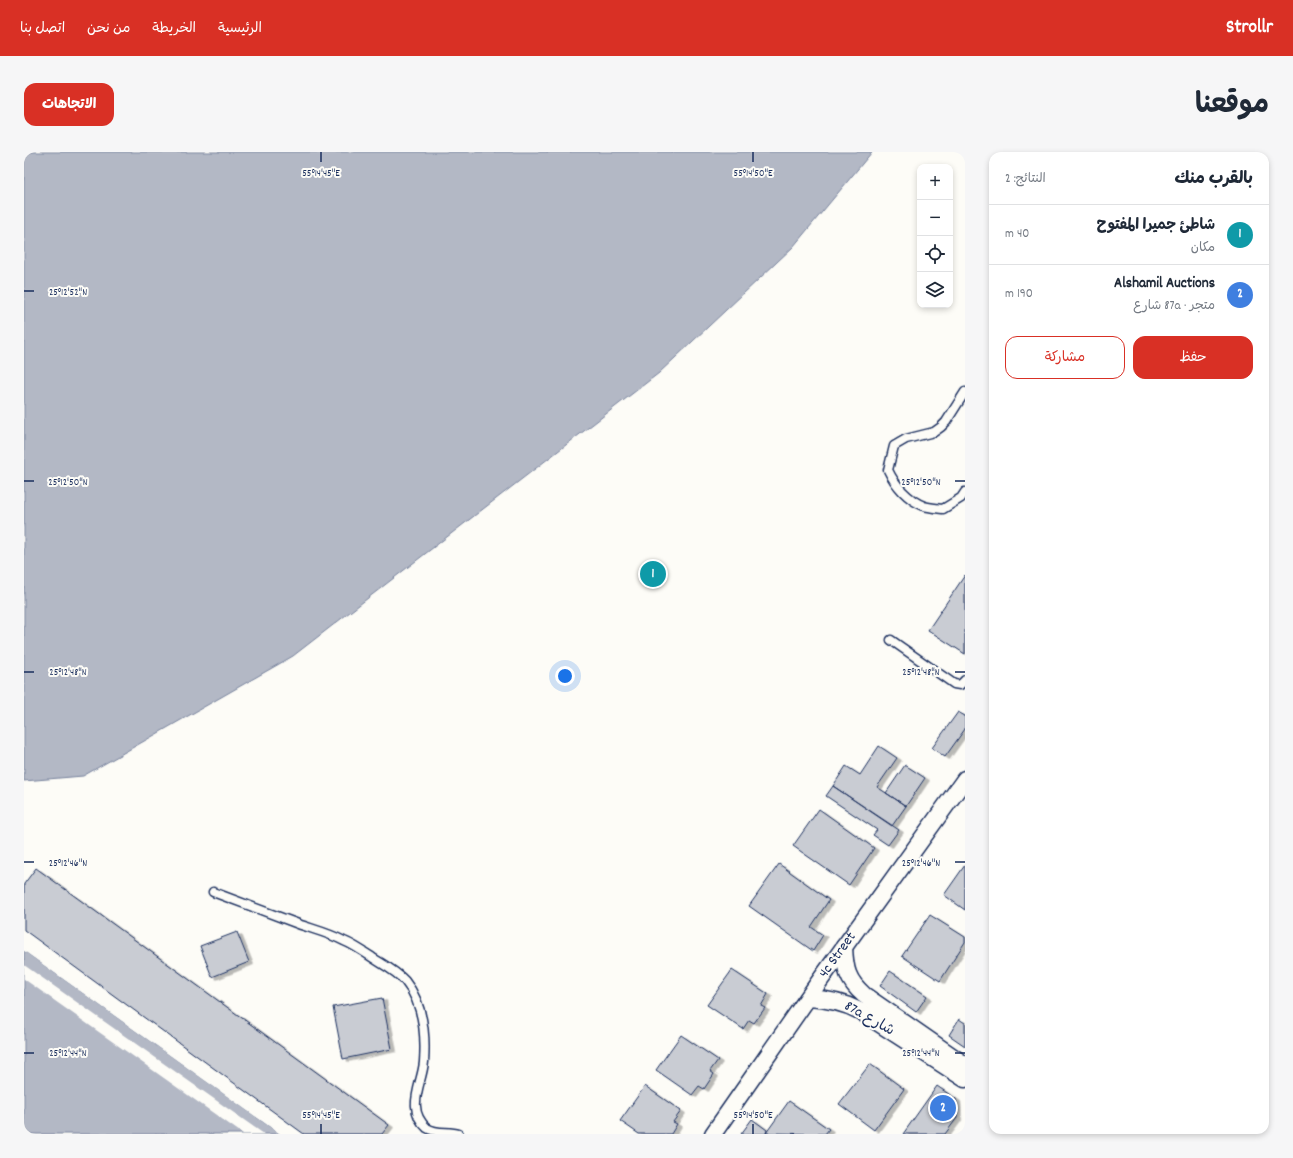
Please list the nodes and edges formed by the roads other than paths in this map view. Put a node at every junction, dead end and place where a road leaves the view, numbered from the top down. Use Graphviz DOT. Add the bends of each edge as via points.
graph roads {
  1 [pos="965,392"];
  2 [pos="965,492"];
  3 [pos="891,640"];
  4 [pos="965,680"];
  5 [pos="965,779"];
  6 [pos="213,892"];
  7 [pos="844,947"];
  8 [pos="808,998"];
  9 [pos="929,1057"];
  10 [pos="965,1065"];
  11 [pos="965,1079"];
  12 [pos="965,1090"];
  13 [pos="459,1134"];
  14 [pos="713,1134"];
  1 -- 2 [label="lane" via="941,427 934,432 906,438 894,446 888,470 893,481 910,498 924,506 943,509 961,498"];
  3 -- 4 [label="lane" via="954,684 960,685"];
  5 -- 7 [label="street, 4c Street"];
  6 -- 13 [label="lane" via="344,941 392,969 405,981 421,1012 423,1029 424,1063 415,1096 417,1113 427,1128 438,1133"];
  7 -- 8 [label="street, 4c Street"];
  7 -- 10 [label="street, 87a شارع" via="847,972 864,995"];
  8 -- 9 [label="street, 87a شارع" via="832,1000 851,1006"];
  8 -- 14 [label="street, 4c Street"];
  9 -- 11 [label="street, 87a شارع"];
  9 -- 12 [label="street"];
}
